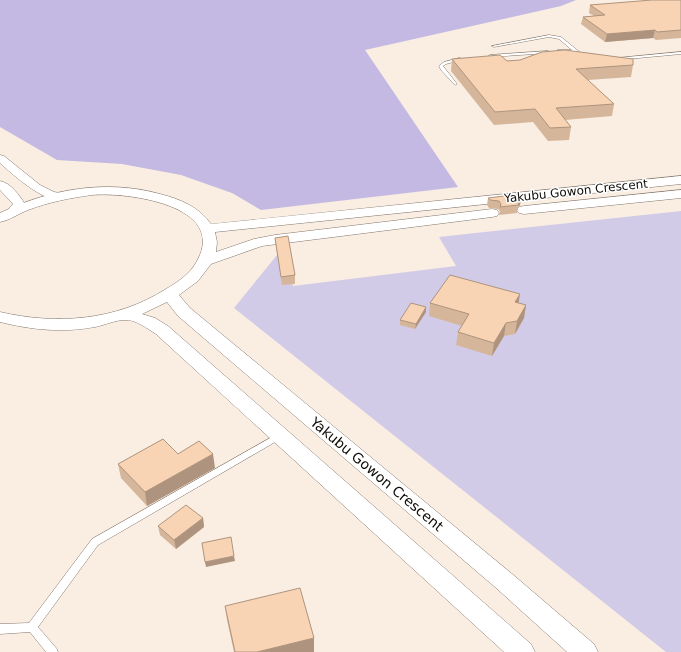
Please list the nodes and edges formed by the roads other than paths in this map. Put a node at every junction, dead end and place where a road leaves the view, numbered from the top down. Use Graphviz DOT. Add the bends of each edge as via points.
graph roads {
  1 [pos="494,46"];
  2 [pos="576,51"];
  3 [pos="681,53"];
  4 [pos="487,57"];
  5 [pos="464,58"];
  6 [pos="608,59"];
  7 [pos="590,60"];
  8 [pos="455,84"];
  9 [pos="0,158"];
  10 [pos="681,180"];
  11 [pos="0,184"];
  12 [pos="681,194"];
  13 [pos="62,196"];
  14 [pos="524,210"];
  15 [pos="13,211"];
  16 [pos="492,213"];
  17 [pos="0,218"];
  18 [pos="208,229"];
  19 [pos="207,260"];
  20 [pos="170,296"];
  21 [pos="127,314"];
  22 [pos="0,317"];
  23 [pos="279,436"];
  24 [pos="32,627"];
  25 [pos="0,629"];
  26 [pos="53,652"];
  27 [pos="522,652"];
  28 [pos="585,652"];
  1 -- 2 [label="lane" via="549,36 560,38"];
  2 -- 4 [label="lane"];
  2 -- 7 [label="lane"];
  3 -- 6 [label="lane"];
  5 -- 8 [label="lane" via="442,66"];
  9 -- 13 [label="street" via="37,190 50,196"];
  10 -- 18 [label="street, Yakubu Gowon Crescent"];
  11 -- 15 [label="street" via="19,204"];
  12 -- 14 [label="street"];
  13 -- 15 [label="street"];
  13 -- 18 [label="street" via="125,192 153,196 178,203 196,215"];
  15 -- 17 [label="street"];
  16 -- 19 [label="street" via="275,239"];
  18 -- 19 [label="street" via="210,242"];
  19 -- 20 [label="street" via="193,278"];
  20 -- 21 [label="street"];
  20 -- 28 [label="street, Yakubu Gowon Crescent" via="184,312"];
  21 -- 22 [label="street" via="89,322 50,325 14,322"];
  21 -- 23 [label="street" via="162,330"];
  23 -- 24 [label="lane" via="95,542"];
  23 -- 27 [label="street"];
  24 -- 25 [label="lane"];
  24 -- 26 [label="lane"];
}
